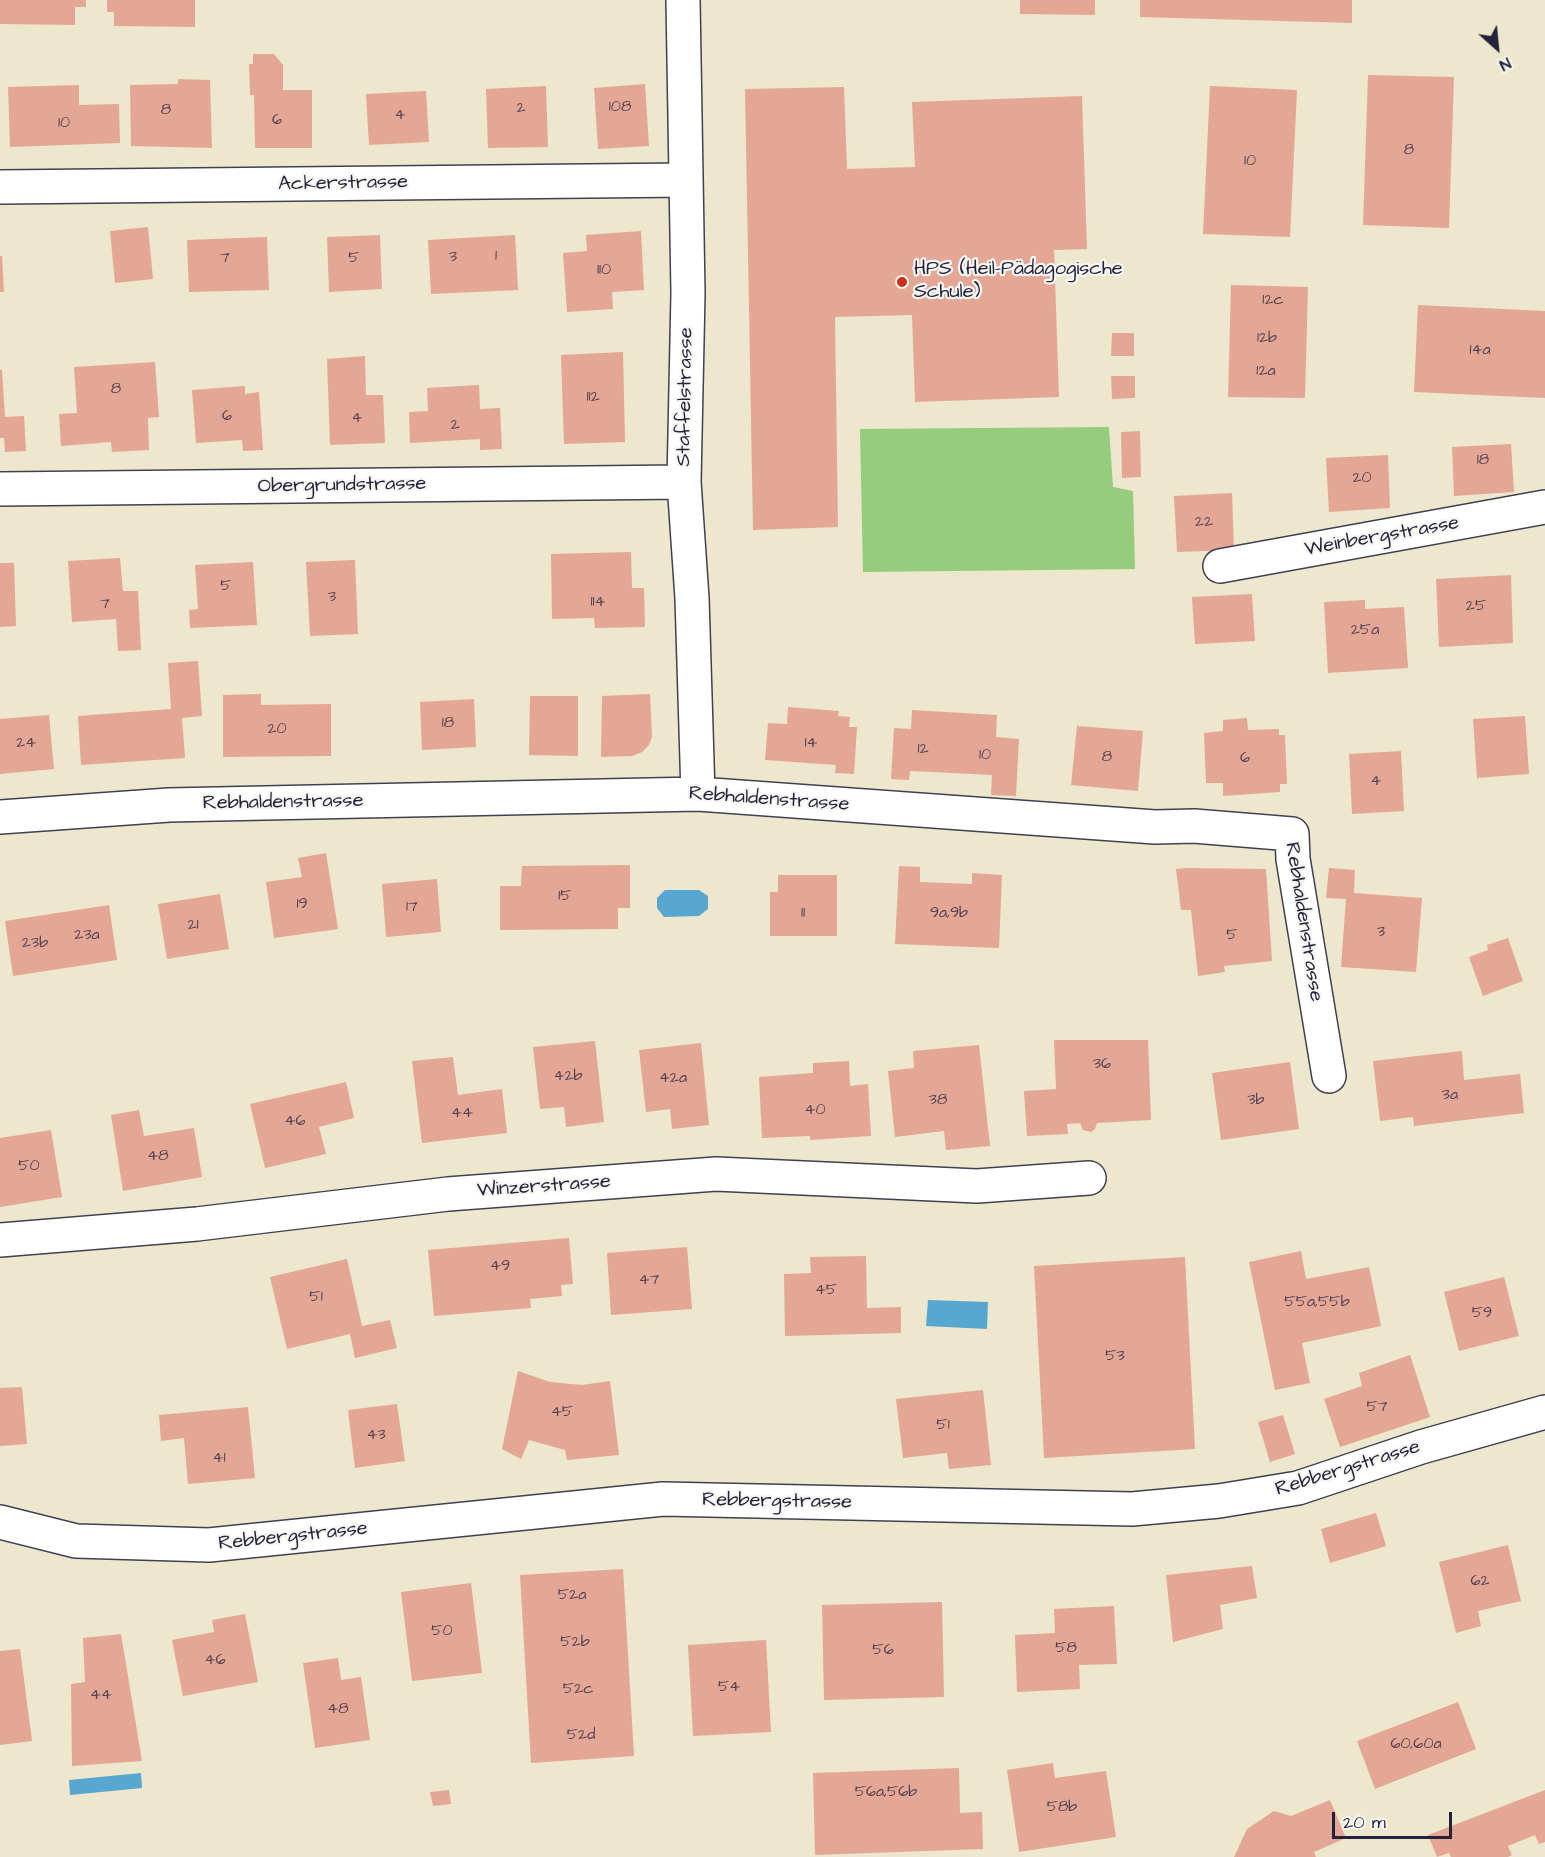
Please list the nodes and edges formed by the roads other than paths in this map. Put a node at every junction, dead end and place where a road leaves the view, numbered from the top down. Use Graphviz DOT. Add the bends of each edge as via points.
graph roads {
  1 [pos="683,0"];
  2 [pos="686,180"];
  3 [pos="0,187"];
  4 [pos="684,482"];
  5 [pos="0,489"];
  6 [pos="1545,507"];
  7 [pos="1220,566"];
  8 [pos="698,794"];
  9 [pos="0,817"];
  10 [pos="1329,1077"];
  11 [pos="1089,1178"];
  12 [pos="0,1240"];
  13 [pos="1545,1412"];
  14 [pos="0,1522"];
  1 -- 2 [label="street, Staffelstrasse"];
  2 -- 3 [label="street, Ackerstrasse"];
  2 -- 4 [label="street, Staffelstrasse"];
  4 -- 5 [label="street, Obergrundstrasse"];
  4 -- 8 [label="street, Staffelstrasse"];
  6 -- 7 [label="street, Weinbergstrasse"];
  8 -- 9 [label="street, Rebhaldenstrasse" via="169,805"];
  8 -- 10 [label="street, Rebhaldenstrasse" via="1292,834"];
  11 -- 12 [label="street, Winzerstrasse" via="977,1186 716,1174 448,1194 197,1224"];
  13 -- 14 [label="street, Rebbergstrasse" via="1298,1488 1132,1509 663,1499 208,1545 76,1540"];
}
